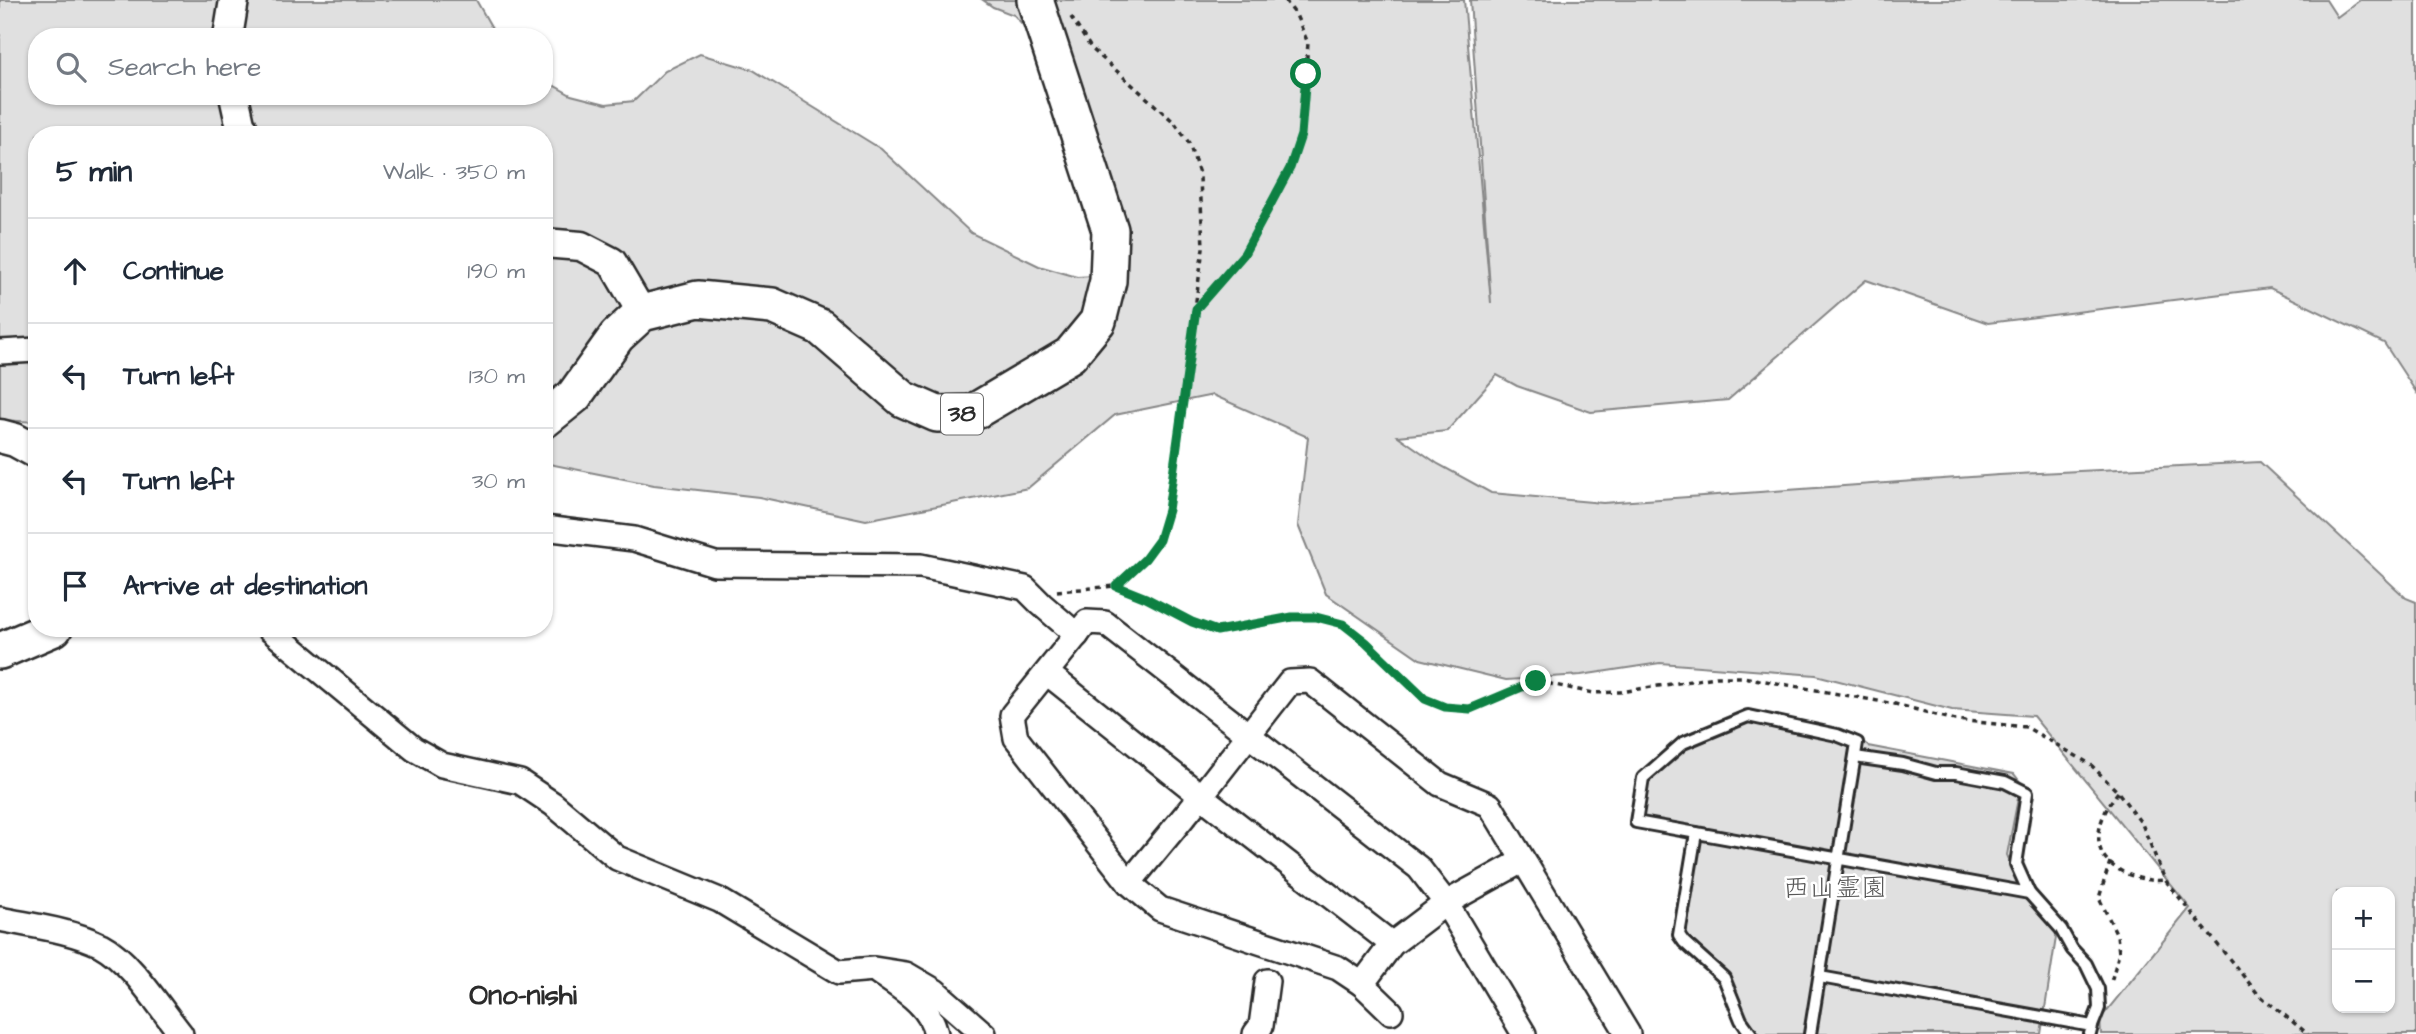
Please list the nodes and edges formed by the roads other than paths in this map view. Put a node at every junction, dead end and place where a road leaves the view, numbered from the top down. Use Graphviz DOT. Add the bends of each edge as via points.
graph roads {
  1 [pos="234,0"];
  2 [pos="1035,0"];
  3 [pos="229,28"];
  4 [pos="236,105"];
  5 [pos="242,126"];
  6 [pos="553,244"];
  7 [pos="642,313"];
  8 [pos="28,350"];
  9 [pos="0,352"];
  10 [pos="553,413"];
  11 [pos="0,436"];
  12 [pos="28,447"];
  13 [pos="553,529"];
  14 [pos="1077,635"];
  15 [pos="33,637"];
  16 [pos="279,637"];
  17 [pos="0,651"];
  18 [pos="1047,673"];
  19 [pos="1250,734"];
  20 [pos="1855,757"];
  21 [pos="1201,796"];
  22 [pos="1696,833"];
  23 [pos="1839,860"];
  24 [pos="1522,861"];
  25 [pos="1129,883"];
  26 [pos="2029,892"];
  27 [pos="1446,904"];
  28 [pos="0,919"];
  29 [pos="1392,944"];
  30 [pos="874,969"];
  31 [pos="1820,977"];
  32 [pos="1267,981"];
  33 [pos="1362,984"];
  34 [pos="1391,1012"];
  35 [pos="2091,1030"];
  36 [pos="181,1034"];
  37 [pos="936,1034"];
  38 [pos="984,1034"];
  39 [pos="1255,1034"];
  40 [pos="1524,1034"];
  41 [pos="1628,1034"];
  42 [pos="1751,1034"];
  43 [pos="1810,1034"];
  1 -- 3 [label="street"];
  2 -- 7 [label="main road, 38" via="1110,230 1108,281 1098,321 1070,355 972,413 937,414 903,399 820,327 772,306 698,299"];
  4 -- 5 [label="street"];
  6 -- 7 [label="street" via="581,246 612,262"];
  7 -- 10 [label="main road, 38" via="617,336 574,396"];
  8 -- 9 [label="street"];
  11 -- 12 [label="main road"];
  13 -- 14 [label="street" via="634,539 715,564 921,566 1025,588"];
  14 -- 18 [label="street"];
  14 -- 19 [label="street" via="1087,622 1105,623"];
  15 -- 17 [label="main road"];
  16 -- 30 [label="street" via="414,749 442,765 520,782 617,858 719,900 839,972"];
  18 -- 21 [label="street"];
  18 -- 25 [label="street" via="1012,716 1016,738"];
  19 -- 21 [label="street"];
  19 -- 24 [label="street" via="1290,682 1310,681 1440,784 1490,805"];
  19 -- 27 [label="street" via="1419,868"];
  20 -- 22 [label="lane" via="1857,743 1837,735 1748,716 1683,743 1643,778 1636,822"];
  20 -- 23 [label="lane"];
  20 -- 26 [label="lane" via="2005,782 2027,793 2016,864"];
  21 -- 25 [label="street"];
  21 -- 29 [label="street"];
  22 -- 23 [label="lane"];
  22 -- 42 [label="lane" via="1679,935 1724,978"];
  23 -- 26 [label="lane"];
  23 -- 31 [label="lane"];
  24 -- 27 [label="street"];
  24 -- 41 [label="street"];
  25 -- 33 [label="street" via="1160,909 1338,968"];
  26 -- 35 [label="lane" via="2086,964 2098,989 2099,1008"];
  27 -- 29 [label="street"];
  27 -- 40 [label="street"];
  28 -- 36 [label="street" via="103,946 124,962"];
  29 -- 33 [label="street"];
  30 -- 37 [label="street" via="929,1013"];
  30 -- 38 [label="street" via="906,974 935,991"];
  31 -- 35 [label="lane"];
  31 -- 43 [label="lane"];
  32 -- 39 [label="street" via="1261,1026"];
  33 -- 34 [label="street"];
}
